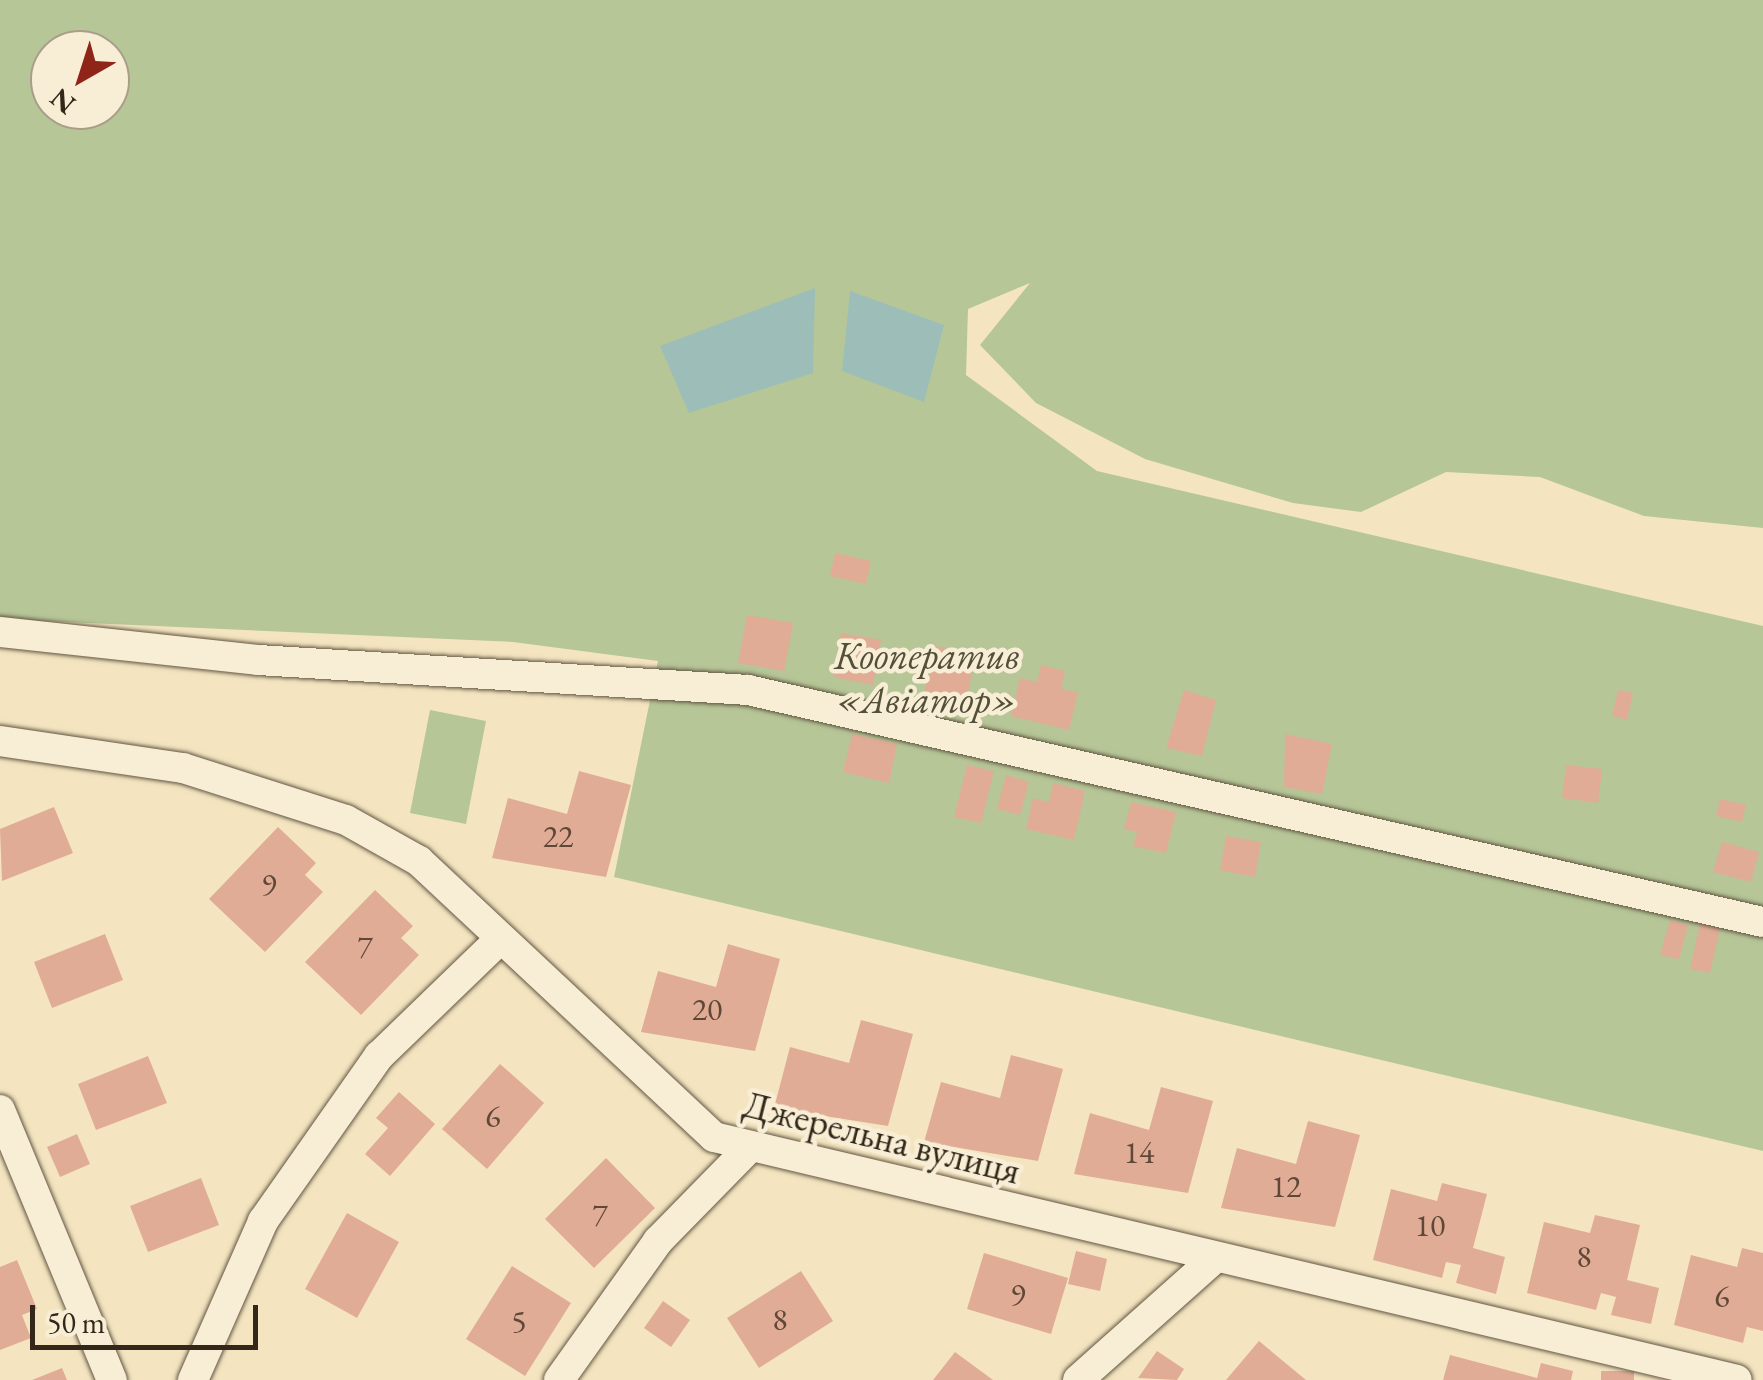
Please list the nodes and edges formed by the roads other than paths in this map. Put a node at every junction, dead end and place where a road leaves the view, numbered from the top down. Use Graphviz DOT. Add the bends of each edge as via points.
graph roads {
  1 [pos="0,632"];
  2 [pos="0,740"];
  3 [pos="1763,922"];
  4 [pos="500,939"];
  5 [pos="0,1110"];
  6 [pos="750,1147"];
  7 [pos="1215,1258"];
  8 [pos="112,1380"];
  9 [pos="193,1380"];
  10 [pos="559,1380"];
  11 [pos="1078,1380"];
  12 [pos="1737,1380"];
  1 -- 3 [label="street" via="258,660 748,690"];
  2 -- 4 [label="street, Джерельна вулиця" via="183,768 346,820 419,861"];
  4 -- 6 [label="street, Джерельна вулиця" via="714,1137"];
  4 -- 9 [label="street" via="379,1056 263,1220"];
  5 -- 8 [label="street"];
  6 -- 7 [label="street, Джерельна вулиця"];
  6 -- 10 [label="street" via="658,1241"];
  7 -- 11 [label="street"];
  7 -- 12 [label="street, Джерельна вулиця"];
}
